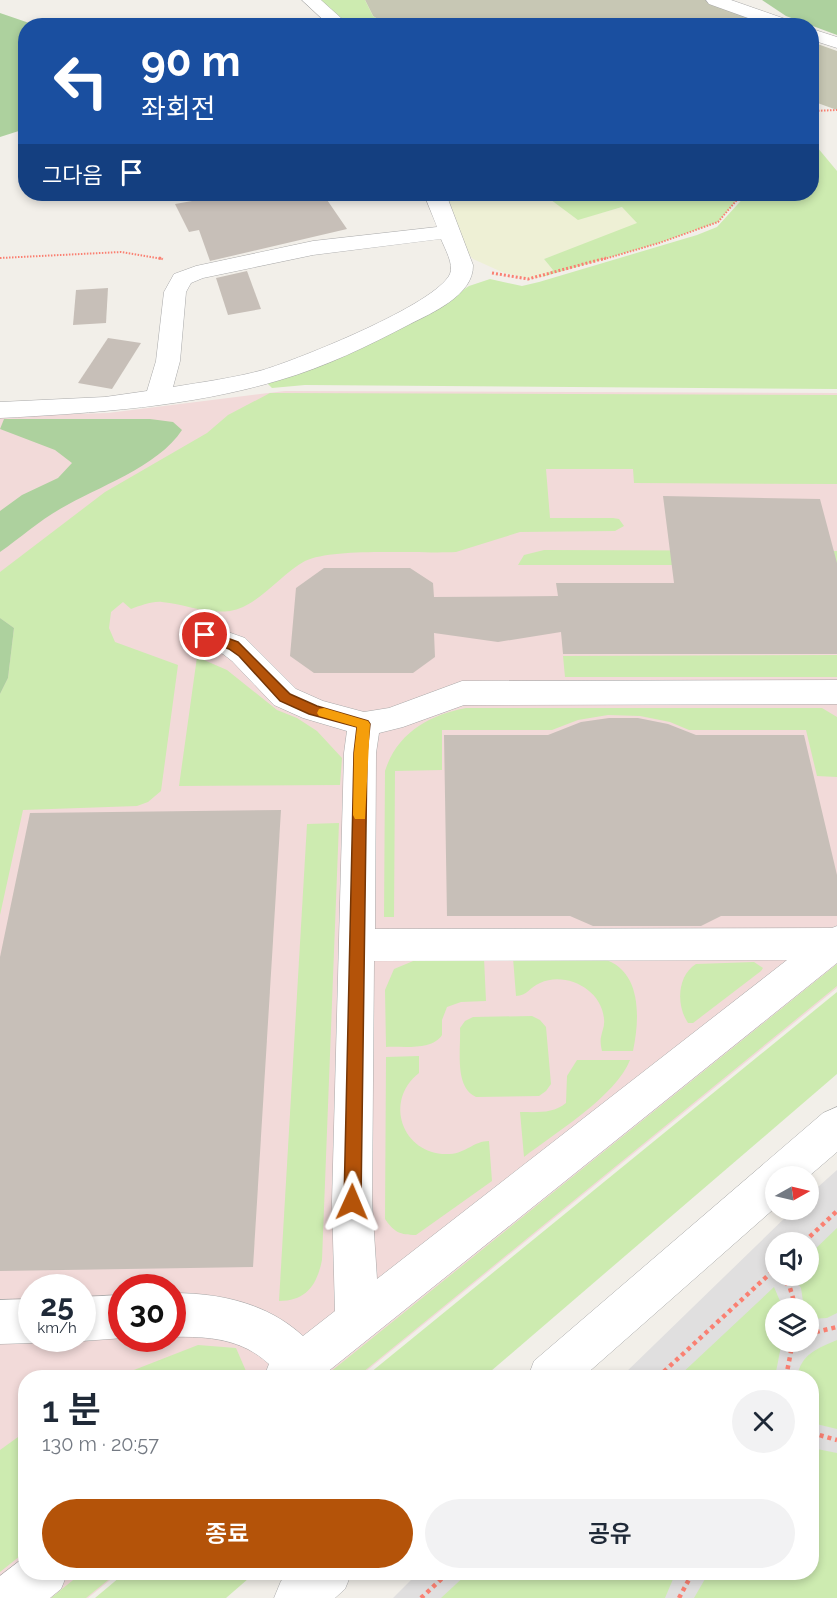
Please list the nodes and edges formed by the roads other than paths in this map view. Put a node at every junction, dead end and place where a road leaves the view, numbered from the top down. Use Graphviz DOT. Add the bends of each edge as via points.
graph roads {
  1 [pos="310,0"];
  2 [pos="716,0"];
  3 [pos="331,18"];
  4 [pos="766,18"];
  5 [pos="819,37"];
  6 [pos="837,43"];
  7 [pos="437,201"];
  8 [pos="448,232"];
  9 [pos="158,395"];
  10 [pos="0,411"];
  11 [pos="205,635"];
  12 [pos="837,692"];
  13 [pos="364,724"];
  14 [pos="836,943"];
  15 [pos="358,945"];
  16 [pos="837,1126"];
  17 [pos="791,1166"];
  18 [pos="765,1190"];
  19 [pos="186,1314"];
  20 [pos="357,1319"];
  21 [pos="18,1321"];
  22 [pos="0,1322"];
  23 [pos="292,1370"];
  24 [pos="294,1370"];
  25 [pos="558,1370"];
  26 [pos="34,1580"];
  27 [pos="319,1580"];
  28 [pos="11,1598"];
  29 [pos="298,1598"];
  1 -- 3 [label="street"];
  2 -- 4 [label="street"];
  5 -- 6 [label="street"];
  7 -- 8 [label="street"];
  8 -- 9 [label="street" via="462,273 432,304 315,361 226,386"];
  8 -- 9 [label="street" via="313,248 182,279 175,292 168,361"];
  9 -- 10 [label="street" via="105,405"];
  11 -- 13 [label="street" via="234,645 285,697"];
  12 -- 13 [label="street" via="462,693 392,719"];
  13 -- 15 [label="street" via="360,753"];
  14 -- 15 [label="street"];
  14 -- 20 [label="street"];
  15 -- 20 [label="street" via="352,1202"];
  16 -- 17 [label="street"];
  18 -- 25 [label="street"];
  19 -- 23 [label="street" via="223,1318 265,1333"];
  20 -- 24 [label="street"];
  21 -- 22 [label="street"];
  26 -- 28 [label="street"];
  27 -- 29 [label="street"];
}
